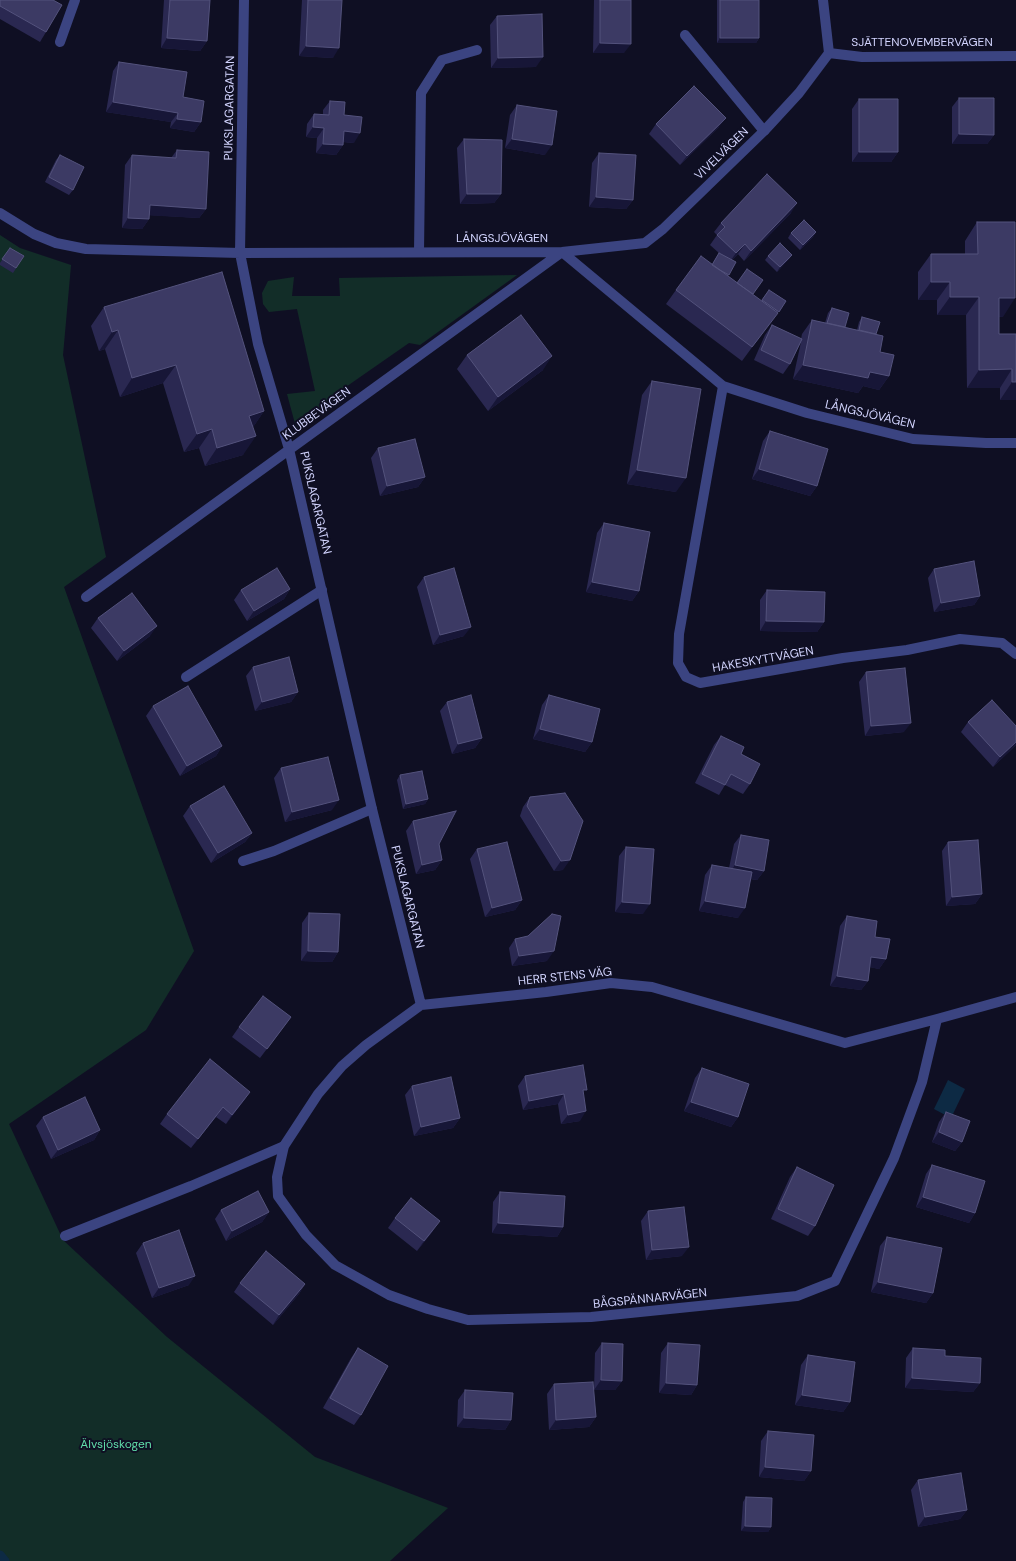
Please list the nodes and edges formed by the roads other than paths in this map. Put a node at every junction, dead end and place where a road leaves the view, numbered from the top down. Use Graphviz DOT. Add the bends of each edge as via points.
graph roads {
  1 [pos="75,0"];
  2 [pos="244,0"];
  3 [pos="823,0"];
  4 [pos="685,34"];
  5 [pos="60,42"];
  6 [pos="477,50"];
  7 [pos="829,53"];
  8 [pos="1016,56"];
  9 [pos="764,131"];
  10 [pos="0,213"];
  11 [pos="419,252"];
  12 [pos="562,252"];
  13 [pos="240,253"];
  14 [pos="723,386"];
  15 [pos="1016,444"];
  16 [pos="290,449"];
  17 [pos="322,590"];
  18 [pos="86,597"];
  19 [pos="1016,654"];
  20 [pos="186,677"];
  21 [pos="372,809"];
  22 [pos="242,861"];
  23 [pos="1016,997"];
  24 [pos="421,1005"];
  25 [pos="937,1019"];
  26 [pos="284,1146"];
  27 [pos="65,1236"];
  1 -- 5 [label="street"];
  2 -- 13 [label="street, PUKSLAGARGATAN"];
  3 -- 7 [label="street"];
  4 -- 9 [label="street"];
  6 -- 11 [label="street" via="442,60 421,93"];
  7 -- 8 [label="street, SJÄTTENOVEMBERVÄGEN"];
  7 -- 9 [label="street, VIVELVÄGEN" via="799,93"];
  9 -- 12 [label="street, VIVELVÄGEN" via="645,243"];
  10 -- 13 [label="street, LÅNGSJÖVÄGEN" via="34,234 56,243 86,249"];
  11 -- 12 [label="street, LÅNGSJÖVÄGEN"];
  11 -- 13 [label="street, LÅNGSJÖVÄGEN"];
  12 -- 14 [label="street, LÅNGSJÖVÄGEN"];
  12 -- 16 [label="street, KLUBBEVÄGEN"];
  13 -- 16 [label="street, PUKSLAGARGATAN" via="258,344"];
  14 -- 15 [label="street, LÅNGSJÖVÄGEN" via="808,413 914,439"];
  14 -- 19 [label="street, HAKESKYTTVÄGEN" via="678,634 678,663 686,677 700,683 960,640 1002,643"];
  16 -- 17 [label="street, PUKSLAGARGATAN"];
  16 -- 18 [label="street, KLUBBEVÄGEN"];
  17 -- 20 [label="street"];
  17 -- 21 [label="street, PUKSLAGARGATAN"];
  21 -- 22 [label="street"];
  21 -- 24 [label="street, PUKSLAGARGATAN"];
  23 -- 25 [label="street, HERR STENS VÄG"];
  24 -- 25 [label="street, HERR STENS VÄG" via="611,983 652,987 845,1042"];
  24 -- 26 [label="street" via="342,1066 318,1094"];
  25 -- 26 [label="street, BÅGSPÄNNARVÄGEN" via="922,1082 894,1158 836,1281 797,1296 591,1317 468,1320 428,1310 389,1294 336,1265 306,1235 278,1196 276,1177"];
  26 -- 27 [label="street"];
}
